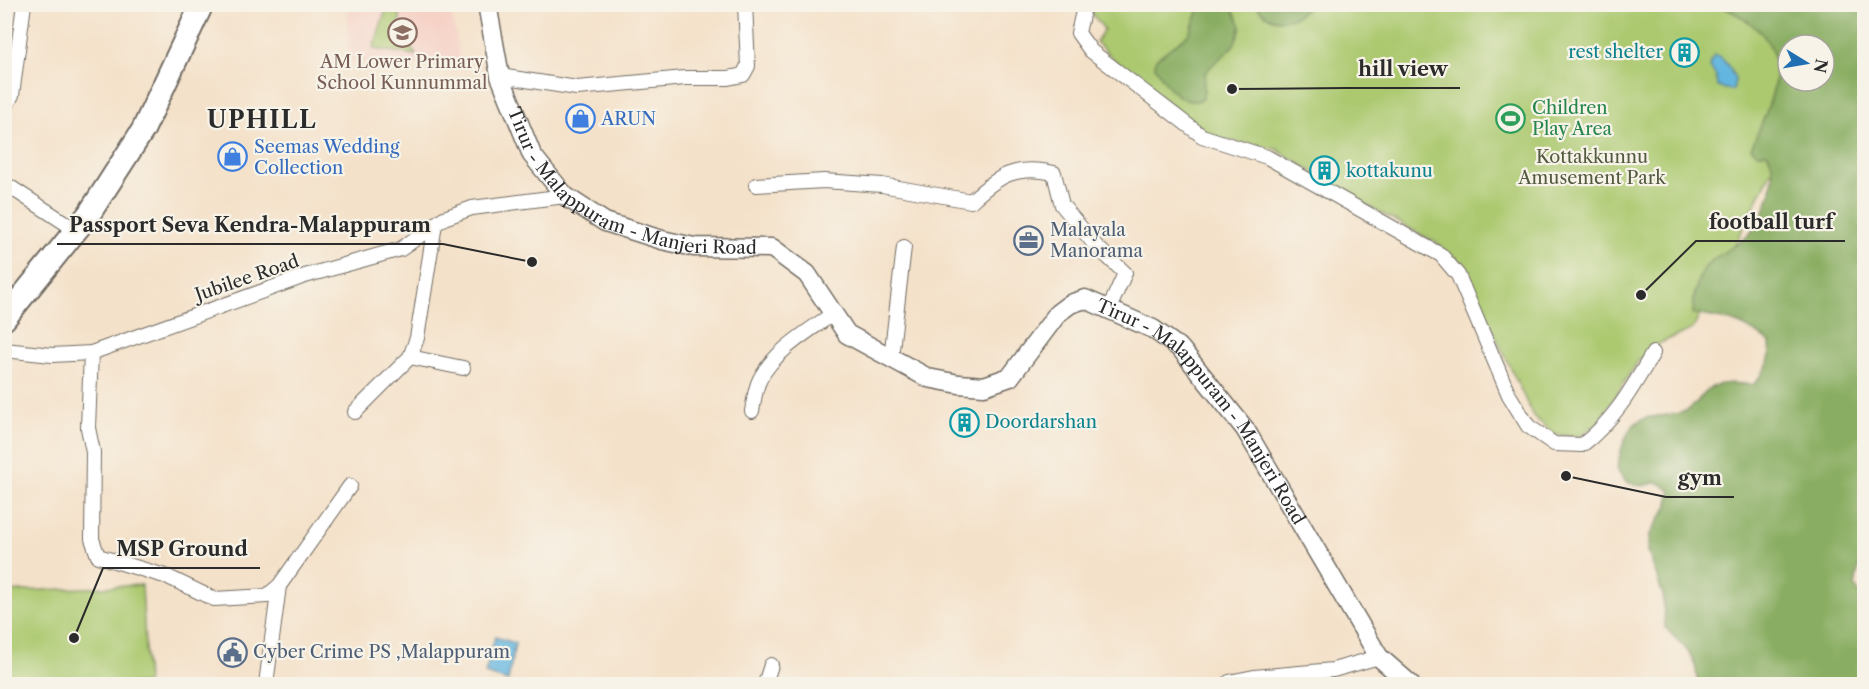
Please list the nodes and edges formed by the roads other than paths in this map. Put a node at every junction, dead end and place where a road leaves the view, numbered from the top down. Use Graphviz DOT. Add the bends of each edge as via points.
graph roads {
  1 [pos="24,4"];
  2 [pos="202,4"];
  3 [pos="487,4"];
  4 [pos="745,4"];
  5 [pos="1080,8"];
  6 [pos="500,76"];
  7 [pos="4,110"];
  8 [pos="4,183"];
  9 [pos="756,185"];
  10 [pos="565,195"];
  11 [pos="435,224"];
  12 [pos="76,230"];
  13 [pos="904,247"];
  14 [pos="1109,309"];
  15 [pos="834,313"];
  16 [pos="4,319"];
  17 [pos="4,350"];
  18 [pos="91,353"];
  19 [pos="1653,353"];
  20 [pos="410,357"];
  21 [pos="891,358"];
  22 [pos="463,368"];
  23 [pos="752,411"];
  24 [pos="355,412"];
  25 [pos="350,486"];
  26 [pos="279,586"];
  27 [pos="1379,657"];
  28 [pos="771,665"];
  29 [pos="1229,682"];
  30 [pos="266,684"];
  31 [pos="765,684"];
  32 [pos="1410,684"];
  1 -- 7 [label="street" via="12,95"];
  2 -- 12 [label="highway" via="143,130"];
  3 -- 6 [label="main road, Tirur - Malappuram - Manjeri Road"];
  4 -- 6 [label="street" via="748,66 743,75 577,88"];
  5 -- 19 [label="street" via="1078,33 1091,51 1202,136 1267,157 1440,255 1458,275 1509,395 1528,426 1554,444 1582,445 1611,419"];
  6 -- 10 [label="main road, Tirur - Malappuram - Manjeri Road" via="532,155"];
  8 -- 12 [label="street"];
  9 -- 14 [label="street" via="824,181 882,185 971,201 996,178 1035,168 1054,173 1062,205 1125,273"];
  10 -- 11 [label="street, Jubilee Road" via="472,208"];
  10 -- 15 [label="main road, Tirur - Malappuram - Manjeri Road" via="605,222 662,240 694,247 772,248 807,274"];
  11 -- 18 [label="street, Jubilee Road" via="400,249 305,276"];
  11 -- 20 [label="street" via="417,338"];
  12 -- 16 [label="highway"];
  13 -- 21 [label="street"];
  14 -- 21 [label="main road, Tirur - Malappuram - Manjeri Road" via="1085,299 1070,304 1058,313 1010,377 984,386 928,378"];
  14 -- 27 [label="main road, Tirur - Malappuram - Manjeri Road" via="1153,329 1181,349 1245,429"];
  15 -- 21 [label="main road, Tirur - Malappuram - Manjeri Road" via="847,334"];
  15 -- 23 [label="street" via="773,362 759,379"];
  17 -- 18 [label="street, Jubilee Road" via="52,356"];
  18 -- 26 [label="street" via="88,428 93,452 92,539 98,555 168,577 214,599 267,596"];
  20 -- 22 [label="street"];
  20 -- 24 [label="street"];
  25 -- 26 [label="street"];
  26 -- 30 [label="street"];
  27 -- 29 [label="street" via="1333,670"];
  27 -- 32 [label="main road, Tirur - Malappuram - Manjeri Road"];
  28 -- 31 [label="street"];
}
